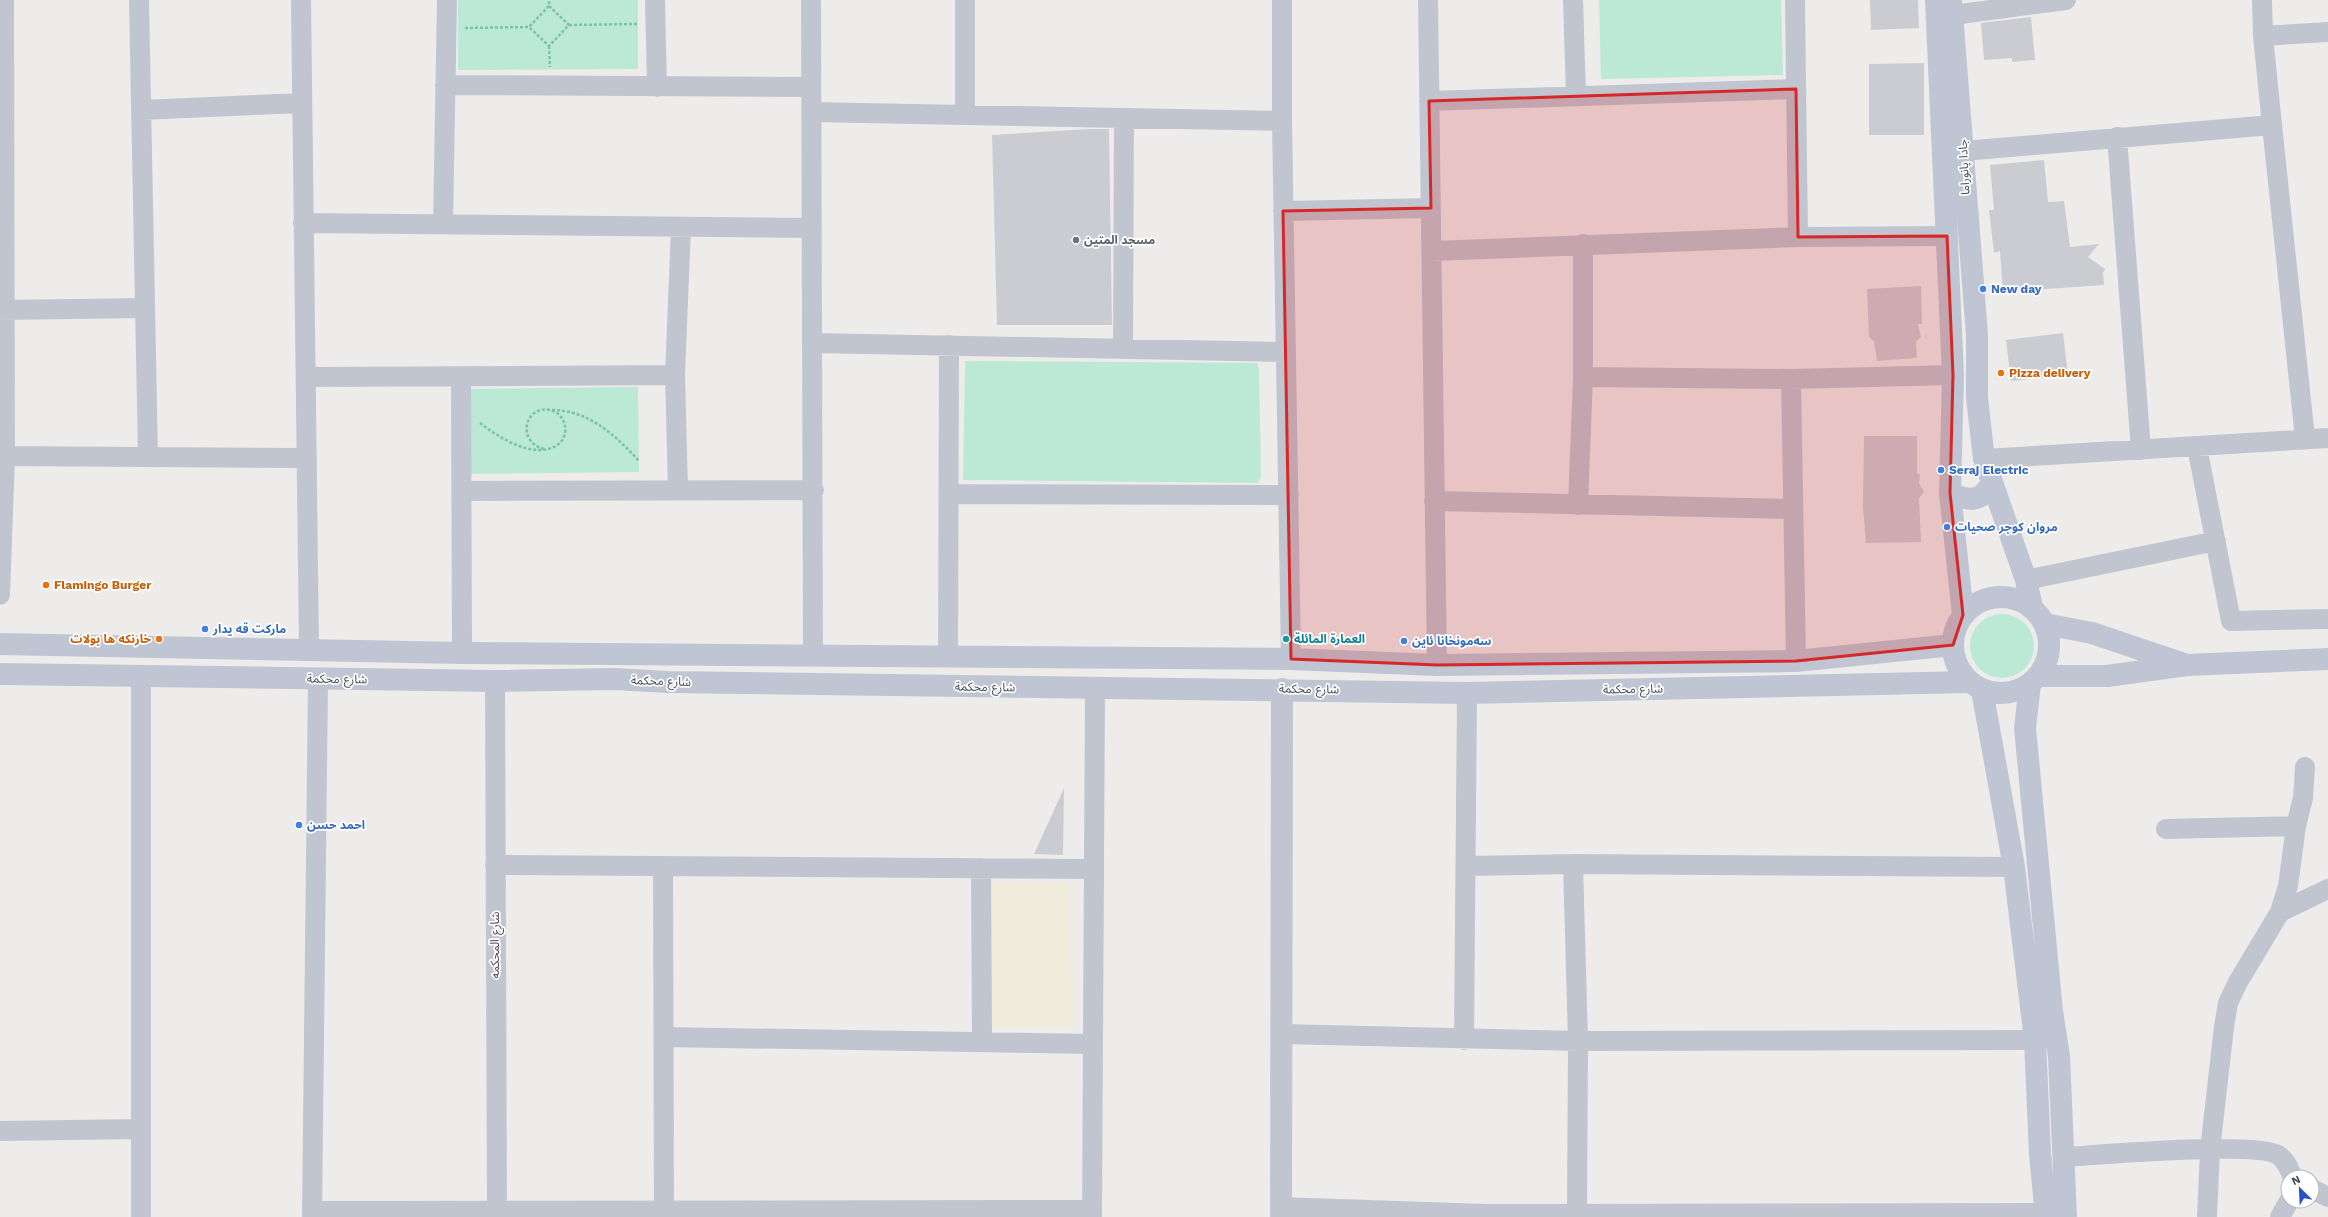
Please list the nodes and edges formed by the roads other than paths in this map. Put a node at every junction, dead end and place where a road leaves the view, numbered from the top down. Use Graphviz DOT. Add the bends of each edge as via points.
graph roads {
  1 [pos="4,0"];
  2 [pos="139,0"];
  3 [pos="301,0"];
  4 [pos="447,0"];
  5 [pos="656,0"];
  6 [pos="811,0"];
  7 [pos="965,0"];
  8 [pos="1282,0"];
  9 [pos="1428,0"];
  10 [pos="1573,0"];
  11 [pos="1795,0"];
  12 [pos="1936,0"];
  13 [pos="2066,0"];
  14 [pos="2262,0"];
  15 [pos="1952,8"];
  16 [pos="2328,32"];
  17 [pos="2263,36"];
  18 [pos="445,85"];
  19 [pos="657,87"];
  20 [pos="811,87"];
  21 [pos="1796,89"];
  22 [pos="1576,96"];
  23 [pos="1429,101"];
  24 [pos="301,103"];
  25 [pos="141,110"];
  26 [pos="811,112"];
  27 [pos="965,115"];
  28 [pos="1124,118"];
  29 [pos="1282,121"];
  30 [pos="2272,125"];
  31 [pos="2117,137"];
  32 [pos="1963,151"];
  33 [pos="1431,208"];
  34 [pos="1284,211"];
  35 [pos="303,223"];
  36 [pos="443,225"];
  37 [pos="681,227"];
  38 [pos="812,228"];
  39 [pos="1798,236"];
  40 [pos="1948,236"];
  41 [pos="1583,244"];
  42 [pos="1432,251"];
  43 [pos="145,308"];
  44 [pos="3,310"];
  45 [pos="812,343"];
  46 [pos="949,346"];
  47 [pos="1123,349"];
  48 [pos="1286,352"];
  49 [pos="675,375"];
  50 [pos="1953,375"];
  51 [pos="306,377"];
  52 [pos="461,377"];
  53 [pos="1583,377"];
  54 [pos="1791,379"];
  55 [pos="2305,438"];
  56 [pos="2328,438"];
  57 [pos="2197,447"];
  58 [pos="2141,450"];
  59 [pos="3,456"];
  60 [pos="148,457"];
  61 [pos="307,458"];
  62 [pos="1984,458"];
  63 [pos="1991,483"];
  64 [pos="678,490"];
  65 [pos="814,490"];
  66 [pos="463,491"];
  67 [pos="1950,493"];
  68 [pos="949,494"];
  69 [pos="1289,495"];
  70 [pos="1434,501"];
  71 [pos="1578,505"];
  72 [pos="1792,508"];
  73 [pos="2216,541"];
  74 [pos="2026,580"];
  75 [pos="0,595"];
  76 [pos="2032,607"];
  77 [pos="1963,615"];
  78 [pos="2328,619"];
  79 [pos="2045,624"];
  80 [pos="0,644"];
  81 [pos="1952,645"];
  82 [pos="309,648"];
  83 [pos="462,653"];
  84 [pos="614,653"];
  85 [pos="665,654"];
  86 [pos="813,656"];
  87 [pos="948,657"];
  88 [pos="1291,659"];
  89 [pos="2328,659"];
  90 [pos="1796,661"];
  91 [pos="1437,665"];
  92 [pos="2188,665"];
  93 [pos="0,674"];
  94 [pos="141,676"];
  95 [pos="318,679"];
  96 [pos="614,679"];
  97 [pos="2035,680"];
  98 [pos="495,681"];
  99 [pos="668,682"];
  100 [pos="1976,686"];
  101 [pos="1095,688"];
  102 [pos="1282,689"];
  103 [pos="1467,693"];
  104 [pos="2304,767"];
  105 [pos="2296,826"];
  106 [pos="2166,829"];
  107 [pos="1573,864"];
  108 [pos="495,865"];
  109 [pos="663,866"];
  110 [pos="1467,866"];
  111 [pos="2014,867"];
  112 [pos="981,868"];
  113 [pos="1094,869"];
  114 [pos="2328,889"];
  115 [pos="2280,912"];
  116 [pos="1281,1034"];
  117 [pos="664,1037"];
  118 [pos="1464,1040"];
  119 [pos="2035,1040"];
  120 [pos="1578,1041"];
  121 [pos="982,1042"];
  122 [pos="1093,1044"];
  123 [pos="141,1129"];
  124 [pos="0,1131"];
  125 [pos="2210,1150"];
  126 [pos="2065,1157"];
  127 [pos="2290,1169"];
  128 [pos="497,1210"];
  129 [pos="664,1211"];
  130 [pos="1281,1212"];
  131 [pos="312,1214"];
  132 [pos="427,1214"];
  133 [pos="573,1214"];
  134 [pos="916,1214"];
  135 [pos="1092,1214"];
  136 [pos="1577,1214"];
  137 [pos="1485,1215"];
  138 [pos="1668,1215"];
  139 [pos="1782,1215"];
  140 [pos="2053,1216"];
  141 [pos="141,1217"];
  142 [pos="2207,1217"];
  1 -- 44 [label="street"];
  2 -- 25 [label="street"];
  3 -- 24 [label="street"];
  4 -- 18 [label="street"];
  5 -- 19 [label="street"];
  6 -- 20 [label="street"];
  7 -- 27 [label="street"];
  8 -- 29 [label="street"];
  9 -- 23 [label="street"];
  10 -- 22 [label="street"];
  11 -- 21 [label="street"];
  12 -- 40 [label="main road"];
  13 -- 15 [label="street"];
  14 -- 17 [label="street"];
  15 -- 32 [label="main road, جادا پانوراما"];
  16 -- 17 [label="street"];
  17 -- 30 [label="street"];
  18 -- 19 [label="street"];
  18 -- 36 [label="street"];
  19 -- 20 [label="street"];
  20 -- 26 [label="street"];
  21 -- 22 [label="street"];
  21 -- 39 [label="street"];
  22 -- 23 [label="street"];
  23 -- 33 [label="street"];
  24 -- 25 [label="street"];
  24 -- 35 [label="street"];
  25 -- 43 [label="street"];
  26 -- 27 [label="street"];
  26 -- 38 [label="street"];
  27 -- 28 [label="street"];
  28 -- 29 [label="street"];
  28 -- 47 [label="street"];
  29 -- 34 [label="street"];
  30 -- 31 [label="street"];
  30 -- 55 [label="street"];
  31 -- 32 [label="street"];
  31 -- 58 [label="street"];
  32 -- 62 [label="main road, جادا پانوراما" via="1977,335 1977,398"];
  33 -- 34 [label="street"];
  33 -- 42 [label="street"];
  34 -- 48 [label="street"];
  35 -- 36 [label="street"];
  35 -- 51 [label="street"];
  36 -- 37 [label="street"];
  37 -- 38 [label="street"];
  37 -- 49 [label="street"];
  38 -- 45 [label="street"];
  39 -- 40 [label="street"];
  39 -- 41 [label="street"];
  40 -- 50 [label="main road"];
  41 -- 42 [label="street"];
  41 -- 53 [label="street"];
  42 -- 70 [label="street"];
  43 -- 44 [label="street"];
  43 -- 60 [label="street"];
  44 -- 59 [label="street"];
  45 -- 46 [label="street"];
  45 -- 65 [label="street"];
  46 -- 47 [label="street"];
  46 -- 68 [label="street"];
  47 -- 48 [label="street"];
  48 -- 69 [label="street"];
  49 -- 52 [label="street"];
  49 -- 64 [label="street"];
  50 -- 54 [label="street"];
  50 -- 67 [label="main road"];
  51 -- 52 [label="street"];
  51 -- 61 [label="street"];
  52 -- 66 [label="street"];
  53 -- 54 [label="street"];
  53 -- 71 [label="street"];
  54 -- 72 [label="street"];
  55 -- 56 [label="street"];
  55 -- 57 [label="street"];
  57 -- 58 [label="street"];
  57 -- 73 [label="street"];
  58 -- 62 [label="street"];
  59 -- 60 [label="street"];
  59 -- 75 [label="street"];
  60 -- 61 [label="street"];
  61 -- 82 [label="street"];
  62 -- 63 [label="main road, جادا پانوراما"];
  63 -- 67 [label="main road" via="1988,490 1975,498 1965,499"];
  63 -- 74 [label="main road, جادا پانوراما"];
  64 -- 65 [label="street"];
  64 -- 66 [label="street"];
  65 -- 86 [label="street"];
  66 -- 83 [label="street"];
  67 -- 77 [label="main road"];
  68 -- 69 [label="street"];
  68 -- 87 [label="street"];
  69 -- 88 [label="street"];
  70 -- 71 [label="street"];
  70 -- 91 [label="street"];
  71 -- 72 [label="street"];
  72 -- 90 [label="street"];
  73 -- 74 [label="street"];
  73 -- 78 [label="street" via="2231,621"];
  74 -- 76 [label="main road, جادا پانوراما"];
  76 -- 77 [label="main road" via="2015,599 1996,597 1983,600"];
  76 -- 79 [label="main road"];
  77 -- 81 [label="main road"];
  79 -- 92 [label="main road" via="2092,633"];
  79 -- 97 [label="main road" via="2050,642 2048,660"];
  80 -- 82 [label="main road"];
  81 -- 90 [label="main road"];
  81 -- 100 [label="main road" via="1957,665"];
  82 -- 83 [label="main road"];
  83 -- 84 [label="main road"];
  84 -- 85 [label="main road"];
  84 -- 96 [label="main road" via="619,669"];
  85 -- 86 [label="main road"];
  85 -- 99 [label="main road" via="664,666"];
  86 -- 87 [label="main road"];
  87 -- 88 [label="main road"];
  88 -- 91 [label="main road"];
  89 -- 92 [label="main road"];
  90 -- 91 [label="main road"];
  92 -- 97 [label="main road" via="2107,676"];
  93 -- 94 [label="main road, شارع محكمة"];
  94 -- 95 [label="main road, شارع محكمة"];
  94 -- 123 [label="street"];
  95 -- 98 [label="main road, شارع محكمة"];
  95 -- 131 [label="street"];
  96 -- 98 [label="main road, شارع محكمة"];
  96 -- 99 [label="main road, شارع محكمة"];
  97 -- 100 [label="main road" via="2007,694"];
  97 -- 126 [label="main road" via="2024,728 2052,1011 2059,1056"];
  98 -- 108 [label="street, شارع المحكمه"];
  99 -- 101 [label="main road, شارع محكمة"];
  100 -- 103 [label="main road, شارع محكمة"];
  100 -- 111 [label="main road"];
  101 -- 102 [label="main road, شارع محكمة"];
  101 -- 113 [label="street"];
  102 -- 103 [label="main road, شارع محكمة"];
  102 -- 116 [label="street"];
  103 -- 110 [label="street"];
  104 -- 105 [label="street" via="2303,798"];
  105 -- 106 [label="street"];
  105 -- 115 [label="street" via="2288,886"];
  107 -- 110 [label="street"];
  107 -- 111 [label="street"];
  107 -- 120 [label="street"];
  108 -- 109 [label="street"];
  108 -- 128 [label="street, شارع المحكمه"];
  109 -- 112 [label="street"];
  109 -- 117 [label="street"];
  110 -- 118 [label="street"];
  111 -- 119 [label="main road"];
  112 -- 113 [label="street"];
  112 -- 121 [label="street"];
  113 -- 122 [label="street"];
  114 -- 115 [label="street"];
  115 -- 125 [label="street" via="2228,1003"];
  116 -- 118 [label="street"];
  116 -- 130 [label="street"];
  117 -- 121 [label="street"];
  117 -- 129 [label="street"];
  118 -- 120 [label="street"];
  119 -- 120 [label="street"];
  119 -- 140 [label="main road" via="2040,1154"];
  120 -- 136 [label="street"];
  121 -- 122 [label="street"];
  122 -- 135 [label="street"];
  123 -- 124 [label="street"];
  123 -- 141 [label="street"];
  125 -- 126 [label="street"];
  125 -- 127 [label="street" via="2257,1150 2277,1154"];
  125 -- 142 [label="street"];
  126 -- 140 [label="main road"];
  128 -- 132 [label="street"];
  128 -- 133 [label="street"];
  129 -- 133 [label="street"];
  129 -- 134 [label="street"];
  130 -- 137 [label="street"];
  131 -- 132 [label="street"];
  134 -- 135 [label="street"];
  136 -- 137 [label="street"];
  136 -- 138 [label="street"];
  138 -- 139 [label="street"];
  139 -- 140 [label="street"];
}
